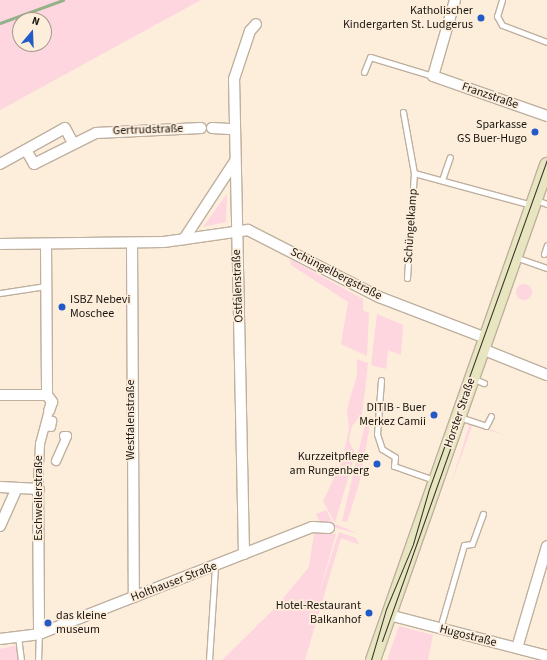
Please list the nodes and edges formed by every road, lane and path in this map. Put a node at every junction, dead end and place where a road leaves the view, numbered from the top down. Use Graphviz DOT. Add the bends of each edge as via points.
graph roads {
  1 [pos="455,0"];
  2 [pos="502,0"];
  3 [pos="256,24"];
  4 [pos="547,42"];
  5 [pos="364,72"];
  6 [pos="433,76"];
  7 [pos="403,112"];
  8 [pos="547,116"];
  9 [pos="201,128"];
  10 [pos="212,128"];
  11 [pos="234,129"];
  12 [pos="73,143"];
  13 [pos="26,150"];
  14 [pos="450,157"];
  15 [pos="234,161"];
  16 [pos="0,164"];
  17 [pos="547,165"];
  18 [pos="414,173"];
  19 [pos="442,180"];
  20 [pos="538,203"];
  21 [pos="236,231"];
  22 [pos="184,239"];
  23 [pos="132,243"];
  24 [pos="0,244"];
  25 [pos="46,244"];
  26 [pos="547,245"];
  27 [pos="544,254"];
  28 [pos="514,257"];
  29 [pos="547,268"];
  30 [pos="408,278"];
  31 [pos="46,286"];
  32 [pos="0,293"];
  33 [pos="484,344"];
  34 [pos="547,375"];
  35 [pos="382,380"];
  36 [pos="0,395"];
  37 [pos="47,395"];
  38 [pos="49,411"];
  39 [pos="458,416"];
  40 [pos="491,416"];
  41 [pos="64,436"];
  42 [pos="56,461"];
  43 [pos="437,481"];
  44 [pos="39,486"];
  45 [pos="0,487"];
  46 [pos="16,490"];
  47 [pos="483,514"];
  48 [pos="0,526"];
  49 [pos="329,528"];
  50 [pos="547,546"];
  51 [pos="244,554"];
  52 [pos="215,567"];
  53 [pos="134,597"];
  54 [pos="389,615"];
  55 [pos="440,629"];
  56 [pos="39,634"];
  57 [pos="18,635"];
  58 [pos="0,639"];
  59 [pos="517,648"];
  60 [pos="547,656"];
  61 [pos="21,660"];
  62 [pos="38,660"];
  63 [pos="210,660"];
  64 [pos="373,660"];
  1 -- 6 [label="street"];
  2 -- 4 [label="lane" via="497,16 502,25"];
  3 -- 11 [label="street, Ostfalenstraße" via="250,31 234,79"];
  5 -- 6 [label="lane, Franzstraße" via="370,57"];
  6 -- 8 [label="street, Franzstraße"];
  7 -- 18 [label="lane, Schüngelkamp"];
  9 -- 12 [label="street, Gertrudstraße" via="124,129 96,133"];
  10 -- 11 [label="street"];
  11 -- 15 [label="street, Ostfalenstraße"];
  12 -- 13 [label="street, Gertrudstraße" via="34,164"];
  12 -- 13 [label="street" via="65,128"];
  13 -- 16 [label="street"];
  14 -- 19 [label="lane"];
  15 -- 21 [label="street, Ostfalenstraße"];
  15 -- 22 [label="street"];
  17 -- 20 [label="main road, Horster Straße"];
  18 -- 19 [label="lane, Schüngelkamp"];
  18 -- 30 [label="lane, Schüngelkamp"];
  19 -- 20 [label="lane, Schüngelkamp"];
  20 -- 28 [label="main road, Horster Straße"];
  21 -- 22 [label="street, Schüngelbergstraße"];
  21 -- 33 [label="street, Schüngelbergstraße" via="252,231 379,297"];
  21 -- 51 [label="street, Ostfalenstraße"];
  22 -- 23 [label="street, Schüngelbergstraße"];
  23 -- 25 [label="street, Schüngelbergstraße"];
  23 -- 53 [label="street, Westfalenstraße"];
  24 -- 25 [label="street, Schüngelbergstraße"];
  25 -- 31 [label="street, Eschweilerstraße"];
  26 -- 27 [label="lane"];
  28 -- 29 [label="lane"];
  28 -- 33 [label="main road, Horster Straße"];
  31 -- 32 [label="lane"];
  31 -- 37 [label="street, Eschweilerstraße"];
  33 -- 34 [label="street, Schüngelbergstraße"];
  33 -- 39 [label="main road, Horster Straße" via="478,381"];
  35 -- 43 [label="lane" via="378,434 382,449 395,457 394,466"];
  36 -- 37 [label="street"];
  37 -- 38 [label="street, Eschweilerstraße" via="52,402"];
  38 -- 44 [label="street, Eschweilerstraße"];
  39 -- 40 [label="lane" via="486,426"];
  39 -- 43 [label="main road, Horster Straße"];
  41 -- 42 [label="street" via="67,436"];
  43 -- 54 [label="main road, Horster Straße"];
  44 -- 46 [label="street"];
  44 -- 56 [label="street, Eschweilerstraße"];
  45 -- 46 [label="street"];
  46 -- 48 [label="street"];
  47 -- 55 [label="lane" via="472,544 464,545"];
  49 -- 51 [label="street, Holthauser Straße" via="312,527"];
  50 -- 59 [label="street"];
  51 -- 52 [label="street, Holthauser Straße"];
  52 -- 53 [label="street, Holthauser Straße"];
  52 -- 63 [label="lane"];
  53 -- 56 [label="street, Holthauser Straße"];
  54 -- 55 [label="street, Hugostraße"];
  54 -- 64 [label="main road, Horster Straße"];
  55 -- 59 [label="street, Hugostraße"];
  56 -- 57 [label="street, Holthauser Straße"];
  56 -- 62 [label="lane, Eschweilerstraße"];
  57 -- 58 [label="street, Holthauser Straße"];
  57 -- 61 [label="lane"];
  59 -- 60 [label="street, Hugostraße"];
}
